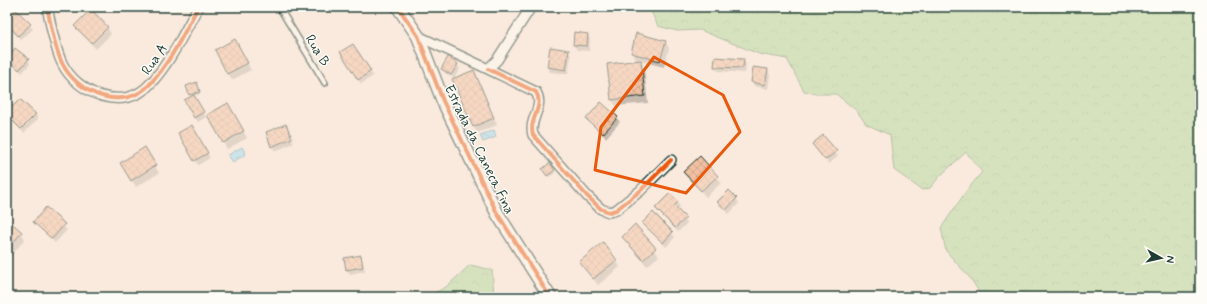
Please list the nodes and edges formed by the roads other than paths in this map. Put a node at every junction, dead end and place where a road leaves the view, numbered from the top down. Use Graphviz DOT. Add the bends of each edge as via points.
graph roads {
  1 [pos="47,7"];
  2 [pos="198,7"];
  3 [pos="279,7"];
  4 [pos="398,7"];
  5 [pos="532,7"];
  6 [pos="418,36"];
  7 [pos="488,69"];
  8 [pos="325,83"];
  9 [pos="670,160"];
  10 [pos="550,297"];
  1 -- 2 [label="street, Rua A" via="62,63 74,80 96,96 116,99 133,96 150,85 175,49"];
  3 -- 8 [label="lane, Rua B"];
  4 -- 6 [label="street, Estrada da Caneca Fina"];
  5 -- 7 [label="street" via="497,60"];
  6 -- 7 [label="street"];
  6 -- 10 [label="street, Estrada da Caneca Fina" via="443,101 471,162 497,213"];
  7 -- 9 [label="street" via="536,92 540,105 532,123 533,135 601,209 608,212 616,210 640,191"];
}
